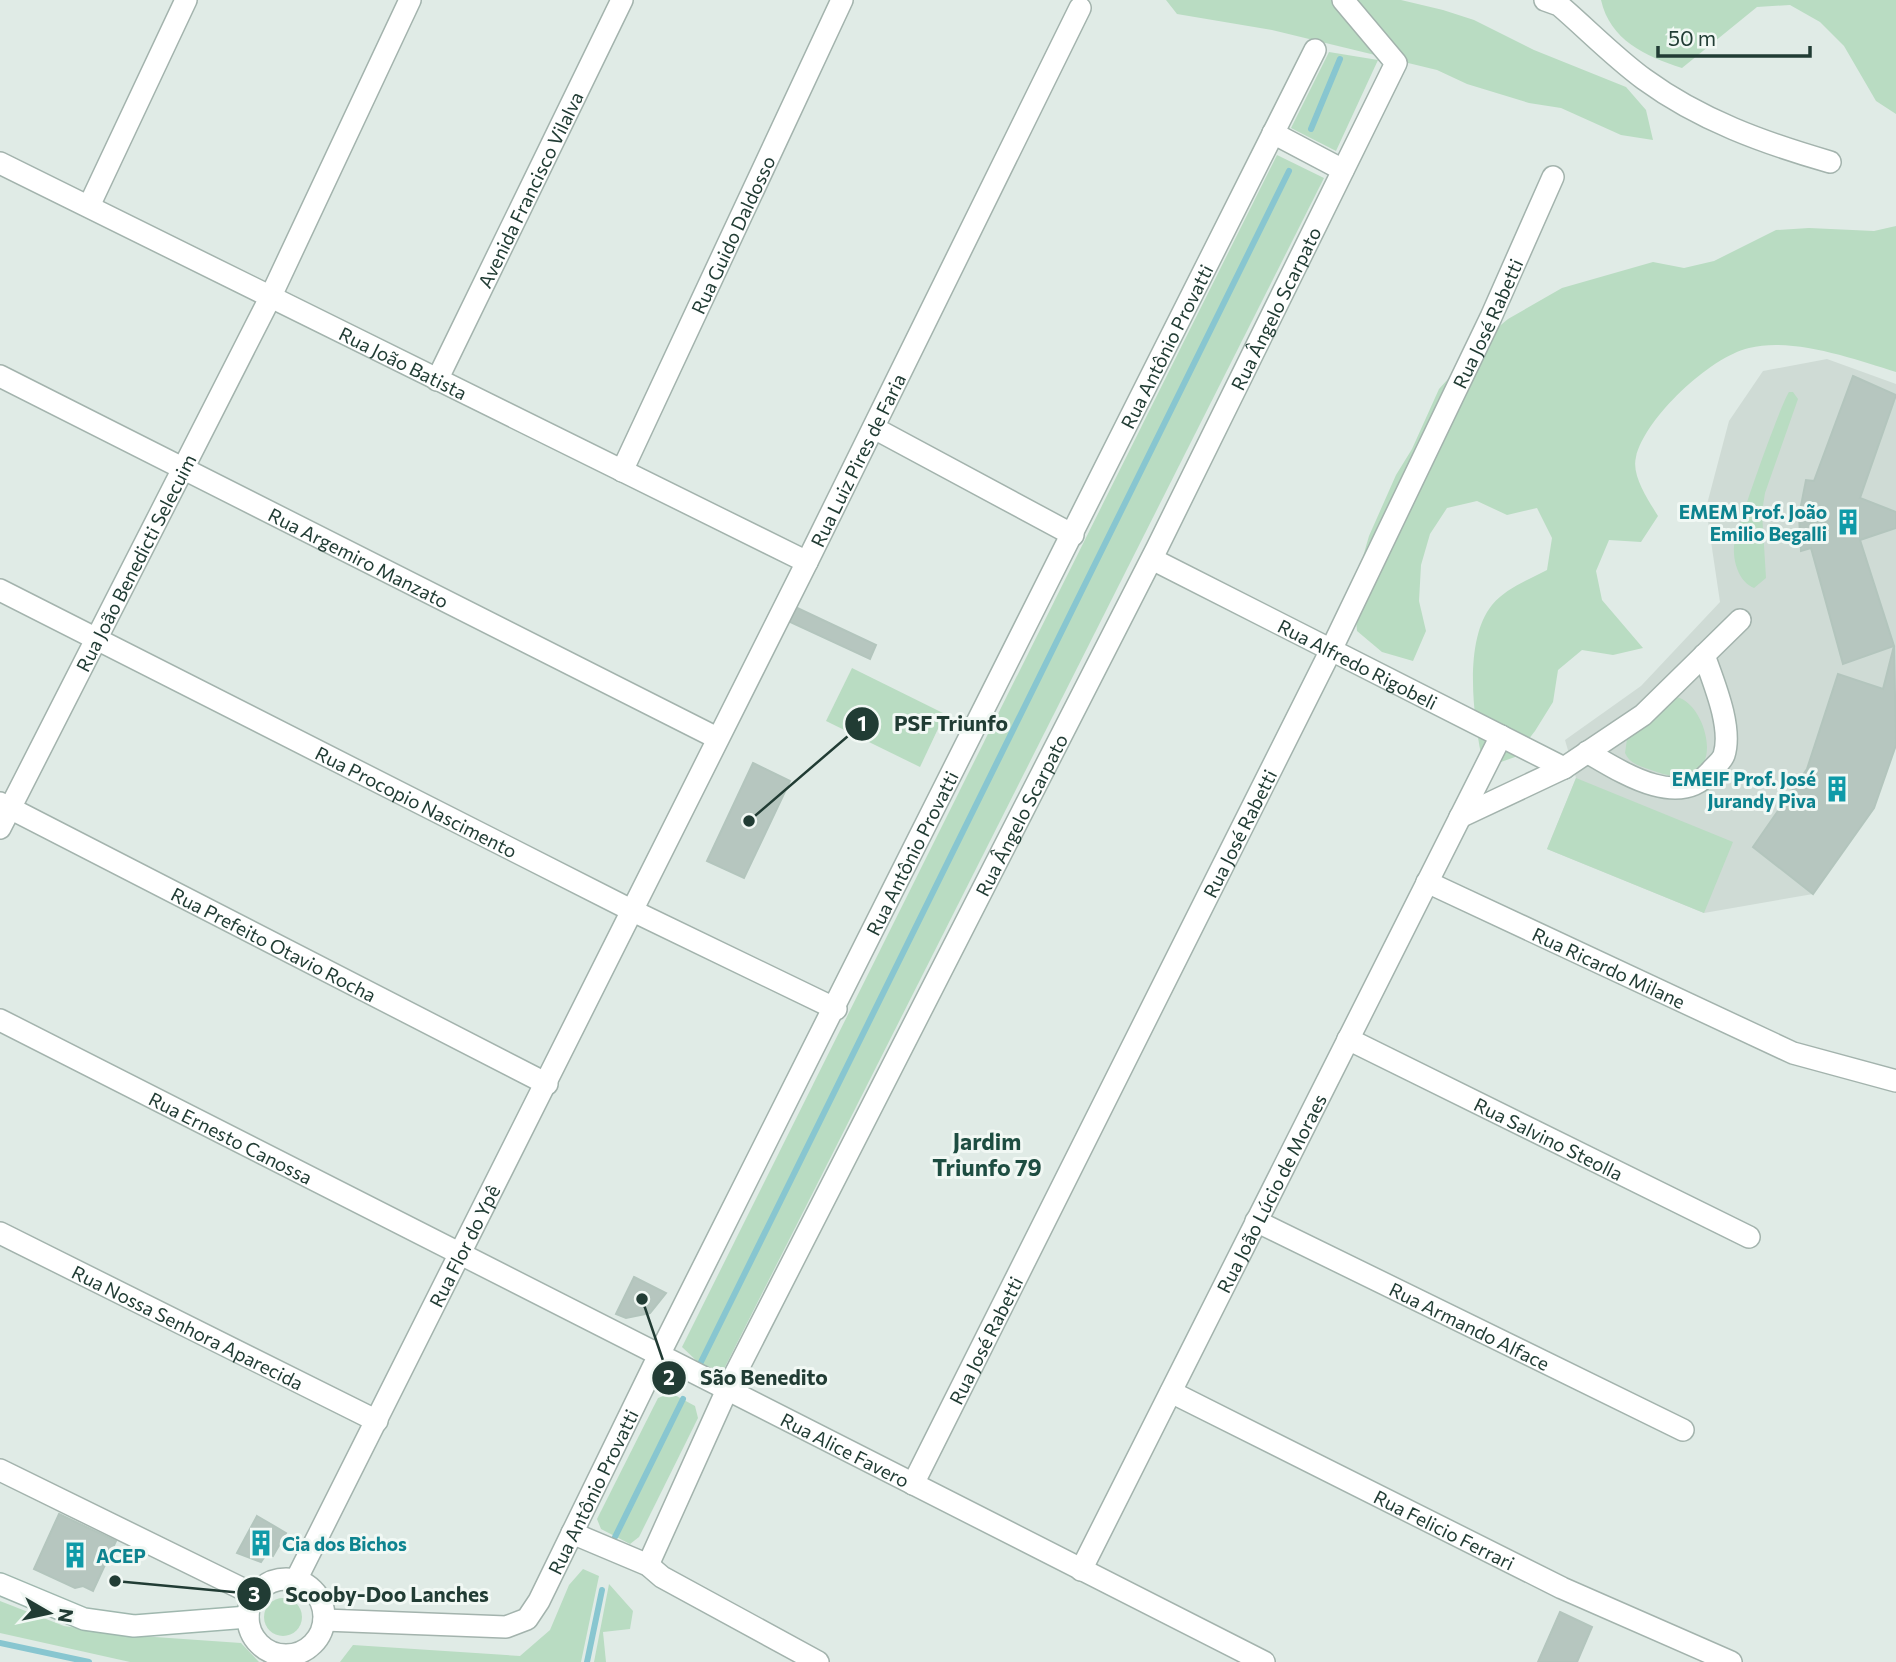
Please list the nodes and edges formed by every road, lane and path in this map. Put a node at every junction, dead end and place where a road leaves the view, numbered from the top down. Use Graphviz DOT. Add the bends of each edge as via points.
graph roads {
  1 [pos="186,0"];
  2 [pos="410,0"];
  3 [pos="621,0"];
  4 [pos="842,0"];
  5 [pos="1343,0"];
  6 [pos="1545,0"];
  7 [pos="1080,8"];
  8 [pos="1315,50"];
  9 [pos="1273,134"];
  10 [pos="1830,162"];
  11 [pos="0,163"];
  12 [pos="1343,170"];
  13 [pos="1553,177"];
  14 [pos="89,206"];
  15 [pos="270,298"];
  16 [pos="0,376"];
  17 [pos="436,380"];
  18 [pos="874,428"];
  19 [pos="182,467"];
  20 [pos="622,471"];
  21 [pos="1073,535"];
  22 [pos="1152,559"];
  23 [pos="807,562"];
  24 [pos="0,590"];
  25 [pos="1740,620"];
  26 [pos="96,640"];
  27 [pos="1331,650"];
  28 [pos="1704,654"];
  29 [pos="1500,736"];
  30 [pos="717,738"];
  31 [pos="1587,752"];
  32 [pos="1564,768"];
  33 [pos="5,806"];
  34 [pos="1460,817"];
  35 [pos="0,828"];
  36 [pos="1427,882"];
  37 [pos="631,910"];
  38 [pos="836,1009"];
  39 [pos="0,1020"];
  40 [pos="1348,1039"];
  41 [pos="1896,1081"];
  42 [pos="547,1084"];
  43 [pos="1256,1221"];
  44 [pos="0,1233"];
  45 [pos="1749,1237"];
  46 [pos="460,1255"];
  47 [pos="659,1355"];
  48 [pos="726,1391"];
  49 [pos="1171,1392"];
  50 [pos="377,1420"];
  51 [pos="1683,1430"];
  52 [pos="0,1470"];
  53 [pos="913,1484"];
  54 [pos="572,1533"];
  55 [pos="648,1565"];
  56 [pos="1081,1570"];
  57 [pos="296,1580"];
  58 [pos="0,1584"];
  59 [pos="255,1595"];
  60 [pos="248,1617"];
  61 [pos="324,1620"];
  62 [pos="1725,1661"];
  63 [pos="818,1662"];
  64 [pos="1264,1662"];
  1 -- 14 [label="street"];
  2 -- 15 [label="street, Rua João Benedicti Selecuim"];
  3 -- 17 [label="street, Avenida Francisco Vilalva"];
  4 -- 20 [label="street, Rua Guido Daldosso"];
  5 -- 12 [label="street, Rua Ângelo Scarpato" via="1396,63"];
  6 -- 10 [label="street" via="1559,5 1644,79 1694,111 1761,142"];
  7 -- 18 [label="street, Rua Luiz Pires de Faria"];
  8 -- 9 [label="street, Rua Antônio Provatti"];
  9 -- 12 [label="street"];
  9 -- 21 [label="street, Rua Antônio Provatti"];
  11 -- 14 [label="street, Rua João Batista"];
  12 -- 22 [label="street, Rua Ângelo Scarpato"];
  13 -- 27 [label="street, Rua José Rabetti"];
  14 -- 15 [label="street, Rua João Batista"];
  15 -- 17 [label="street, Rua João Batista"];
  15 -- 19 [label="street, Rua João Benedicti Selecuim"];
  16 -- 19 [label="street, Rua Argemiro Manzato"];
  17 -- 20 [label="street, Rua João Batista"];
  18 -- 21 [label="street"];
  18 -- 23 [label="street, Rua Luiz Pires de Faria"];
  19 -- 26 [label="street, Rua João Benedicti Selecuim"];
  19 -- 30 [label="street, Rua Argemiro Manzato"];
  20 -- 23 [label="street, Rua João Batista"];
  21 -- 38 [label="street, Rua Antônio Provatti"];
  22 -- 27 [label="street, Rua Alfredo Rigobeli"];
  22 -- 48 [label="street, Rua Ângelo Scarpato"];
  23 -- 30 [label="street, Rua Luiz Pires de Faria"];
  24 -- 26 [label="street, Rua Procopio Nascimento"];
  25 -- 28 [label="street"];
  26 -- 33 [label="street, Rua João Benedicti Selecuim"];
  26 -- 37 [label="street, Rua Procopio Nascimento"];
  27 -- 29 [label="street, Rua Alfredo Rigobeli"];
  27 -- 53 [label="street, Rua José Rabetti"];
  28 -- 31 [label="street" via="1643,715"];
  28 -- 31 [label="street" via="1721,704 1725,738 1723,757 1704,780 1681,788 1657,786"];
  29 -- 32 [label="street, Rua Alfredo Rigobeli"];
  29 -- 34 [label="street, Rua João Lúcio de Moraes"];
  30 -- 37 [label="street, Rua Luiz Pires de Faria"];
  31 -- 32 [label="street"];
  32 -- 34 [label="street"];
  33 -- 35 [label="street, Rua João Benedicti Selecuim"];
  33 -- 42 [label="street, Rua Prefeito Otavio Rocha"];
  34 -- 36 [label="street, Rua João Lúcio de Moraes"];
  36 -- 40 [label="street, Rua João Lúcio de Moraes"];
  36 -- 41 [label="street, Rua Ricardo Milane" via="1793,1054"];
  37 -- 38 [label="street, Rua Procopio Nascimento"];
  37 -- 42 [label="street, Rua Flor do Ypê"];
  38 -- 47 [label="street, Rua Antônio Provatti"];
  39 -- 46 [label="street, Rua Ernesto Canossa"];
  40 -- 43 [label="street, Rua João Lúcio de Moraes"];
  40 -- 45 [label="street, Rua Salvino Steolla"];
  42 -- 46 [label="street, Rua Flor do Ypê"];
  43 -- 49 [label="street, Rua João Lúcio de Moraes"];
  43 -- 51 [label="street, Rua Armando Alface"];
  44 -- 50 [label="street, Rua Nossa Senhora Aparecida"];
  46 -- 47 [label="street, Rua Alice Favero"];
  46 -- 50 [label="street, Rua Flor do Ypê"];
  47 -- 48 [label="street, Rua Alice Favero"];
  47 -- 54 [label="street, Rua Antônio Provatti"];
  48 -- 53 [label="street, Rua Alice Favero"];
  48 -- 55 [label="street, Rua Ângelo Scarpato"];
  49 -- 56 [label="street, Rua João Lúcio de Moraes"];
  49 -- 62 [label="street, Rua Felicio Ferrari" via="1562,1588"];
  50 -- 57 [label="street, Rua Flor do Ypê"];
  52 -- 59 [label="street"];
  53 -- 56 [label="street, Rua Alice Favero"];
  54 -- 55 [label="street"];
  54 -- 61 [label="street, Rua Antônio Provatti" via="540,1601 527,1619 506,1627"];
  55 -- 63 [label="street"];
  56 -- 64 [label="street, Rua Alice Favero"];
  57 -- 59 [label="street" via="274,1581"];
  57 -- 61 [label="street" via="314,1591"];
  58 -- 60 [label="street" via="83,1619 134,1626"];
  59 -- 60 [label="street"];
  60 -- 61 [label="street" via="255,1639 273,1653 285,1655 307,1649"];
}
